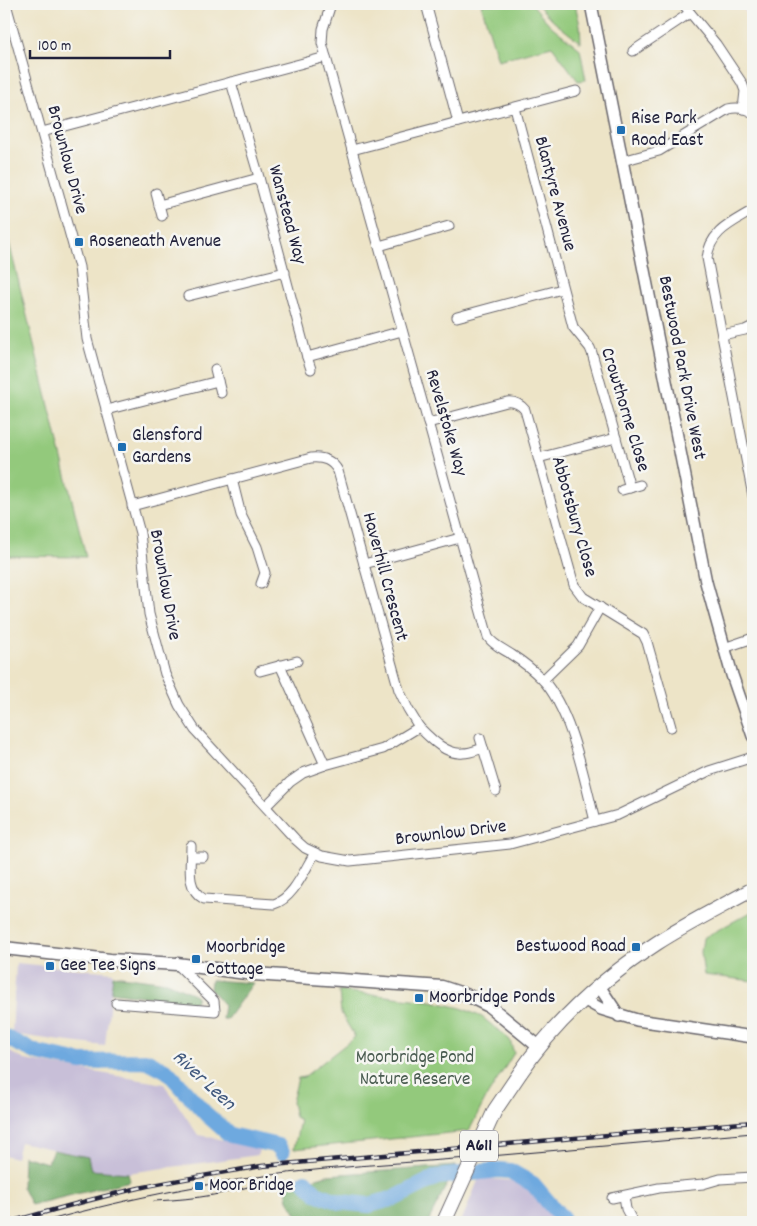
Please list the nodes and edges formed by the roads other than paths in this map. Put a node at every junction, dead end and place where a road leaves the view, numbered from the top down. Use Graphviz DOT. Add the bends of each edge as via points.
graph roads {
  1 [pos="6,4"];
  2 [pos="331,4"];
  3 [pos="426,4"];
  4 [pos="590,4"];
  5 [pos="683,4"];
  6 [pos="690,13"];
  7 [pos="633,51"];
  8 [pos="326,57"];
  9 [pos="230,82"];
  10 [pos="576,91"];
  11 [pos="564,94"];
  12 [pos="567,105"];
  13 [pos="515,108"];
  14 [pos="743,108"];
  15 [pos="753,112"];
  16 [pos="458,122"];
  17 [pos="42,132"];
  18 [pos="352,150"];
  19 [pos="622,161"];
  20 [pos="259,178"];
  21 [pos="156,194"];
  22 [pos="159,205"];
  23 [pos="753,210"];
  24 [pos="162,216"];
  25 [pos="449,226"];
  26 [pos="379,246"];
  27 [pos="285,272"];
  28 [pos="562,289"];
  29 [pos="188,296"];
  30 [pos="463,305"];
  31 [pos="753,326"];
  32 [pos="402,331"];
  33 [pos="722,335"];
  34 [pos="308,357"];
  35 [pos="215,369"];
  36 [pos="310,369"];
  37 [pos="218,381"];
  38 [pos="221,392"];
  39 [pos="106,410"];
  40 [pos="428,423"];
  41 [pos="616,438"];
  42 [pos="538,458"];
  43 [pos="232,479"];
  44 [pos="640,485"];
  45 [pos="753,496"];
  46 [pos="132,506"];
  47 [pos="460,538"];
  48 [pos="364,564"];
  49 [pos="261,584"];
  50 [pos="600,607"];
  51 [pos="753,638"];
  52 [pos="724,648"];
  53 [pos="297,661"];
  54 [pos="280,665"];
  55 [pos="260,671"];
  56 [pos="543,680"];
  57 [pos="419,727"];
  58 [pos="671,727"];
  59 [pos="753,736"];
  60 [pos="480,738"];
  61 [pos="483,748"];
  62 [pos="753,757"];
  63 [pos="325,765"];
  64 [pos="496,791"];
  65 [pos="266,806"];
  66 [pos="595,821"];
  67 [pos="191,846"];
  68 [pos="315,853"];
  69 [pos="191,857"];
  70 [pos="203,857"];
  71 [pos="753,890"];
  72 [pos="4,948"];
  73 [pos="177,964"];
  74 [pos="600,986"];
  75 [pos="585,1000"];
  76 [pos="121,1002"];
  77 [pos="619,1016"];
  78 [pos="753,1037"];
  79 [pos="538,1046"];
  80 [pos="753,1177"];
  81 [pos="624,1196"];
  82 [pos="612,1198"];
  83 [pos="444,1222"];
  84 [pos="633,1222"];
  1 -- 17 [label="street, Brownlow Drive"];
  2 -- 8 [label="street, Revelstoke Way" via="322,36"];
  3 -- 16 [label="street"];
  4 -- 19 [label="street, Bestwood Park Drive West"];
  5 -- 6 [label="street"];
  6 -- 7 [label="street"];
  6 -- 14 [label="street" via="742,83 745,91"];
  8 -- 9 [label="street"];
  8 -- 18 [label="street, Revelstoke Way"];
  9 -- 17 [label="street"];
  9 -- 20 [label="street, Wanstead Way"];
  10 -- 11 [label="street"];
  11 -- 12 [label="street"];
  11 -- 13 [label="street"];
  13 -- 16 [label="street"];
  13 -- 28 [label="street, Blantyre Avenue"];
  14 -- 15 [label="street"];
  14 -- 19 [label="street" via="720,113 659,152"];
  16 -- 18 [label="street"];
  17 -- 39 [label="street, Brownlow Drive" via="78,267 87,338"];
  18 -- 26 [label="street, Revelstoke Way"];
  19 -- 52 [label="street, Bestwood Park Drive West" via="704,573"];
  20 -- 22 [label="street"];
  20 -- 27 [label="street, Wanstead Way"];
  21 -- 22 [label="street"];
  22 -- 24 [label="street"];
  23 -- 33 [label="street" via="721,230 708,250 708,268"];
  25 -- 26 [label="street"];
  26 -- 32 [label="street, Revelstoke Way"];
  27 -- 29 [label="street"];
  27 -- 34 [label="street, Wanstead Way"];
  28 -- 30 [label="street" via="461,316"];
  28 -- 41 [label="street, Crowthorne Close" via="574,331 592,353"];
  31 -- 33 [label="street"];
  32 -- 34 [label="street"];
  32 -- 40 [label="street, Revelstoke Way"];
  33 -- 45 [label="street"];
  34 -- 36 [label="street, Wanstead Way"];
  35 -- 37 [label="street"];
  37 -- 38 [label="street"];
  37 -- 39 [label="street"];
  39 -- 46 [label="street, Brownlow Drive"];
  40 -- 42 [label="street, Abbotsbury Close" via="515,402 525,410"];
  40 -- 47 [label="street, Revelstoke Way"];
  41 -- 42 [label="street"];
  41 -- 44 [label="street, Crowthorne Close" via="626,489"];
  42 -- 50 [label="street, Abbotsbury Close" via="574,586 583,597"];
  43 -- 46 [label="street, Haverhill Crescent"];
  43 -- 48 [label="street, Haverhill Crescent" via="311,458 322,458 332,463 338,471"];
  43 -- 49 [label="street" via="241,514 266,573"];
  46 -- 65 [label="street, Brownlow Drive" via="143,550 149,614 172,693 195,730"];
  47 -- 48 [label="street"];
  47 -- 56 [label="street, Revelstoke Way" via="488,637"];
  48 -- 57 [label="street, Haverhill Crescent" via="399,690"];
  50 -- 56 [label="street" via="578,646"];
  50 -- 58 [label="street, Abbotsbury Close" via="646,638"];
  51 -- 52 [label="street"];
  52 -- 59 [label="street, Bestwood Park Drive West"];
  53 -- 54 [label="street"];
  54 -- 55 [label="street"];
  54 -- 63 [label="street"];
  56 -- 66 [label="street, Revelstoke Way" via="564,712"];
  57 -- 61 [label="street, Haverhill Crescent" via="448,750 464,753"];
  57 -- 63 [label="street" via="383,750"];
  60 -- 61 [label="street"];
  61 -- 64 [label="street"];
  62 -- 66 [label="street, Brownlow Drive" via="716,768 624,813"];
  63 -- 65 [label="street" via="290,782"];
  65 -- 68 [label="street, Brownlow Drive" via="296,840"];
  66 -- 68 [label="street, Brownlow Drive" via="510,844 359,860 330,858"];
  67 -- 69 [label="street"];
  68 -- 69 [label="street" via="290,894 274,904 198,896 191,884"];
  69 -- 70 [label="street"];
  71 -- 74 [label="main road, A611" via="655,944"];
  72 -- 73 [label="main road"];
  73 -- 76 [label="street" via="214,1001 215,1011"];
  73 -- 79 [label="main road" via="254,974 442,987 488,1006"];
  74 -- 75 [label="main road, A611"];
  74 -- 77 [label="street"];
  75 -- 77 [label="street"];
  75 -- 79 [label="main road, A611"];
  77 -- 78 [label="street"];
  79 -- 83 [label="main road, A611, bridge" via="495,1110"];
  80 -- 81 [label="street" via="659,1188"];
  81 -- 82 [label="street"];
  81 -- 84 [label="street"];
}
